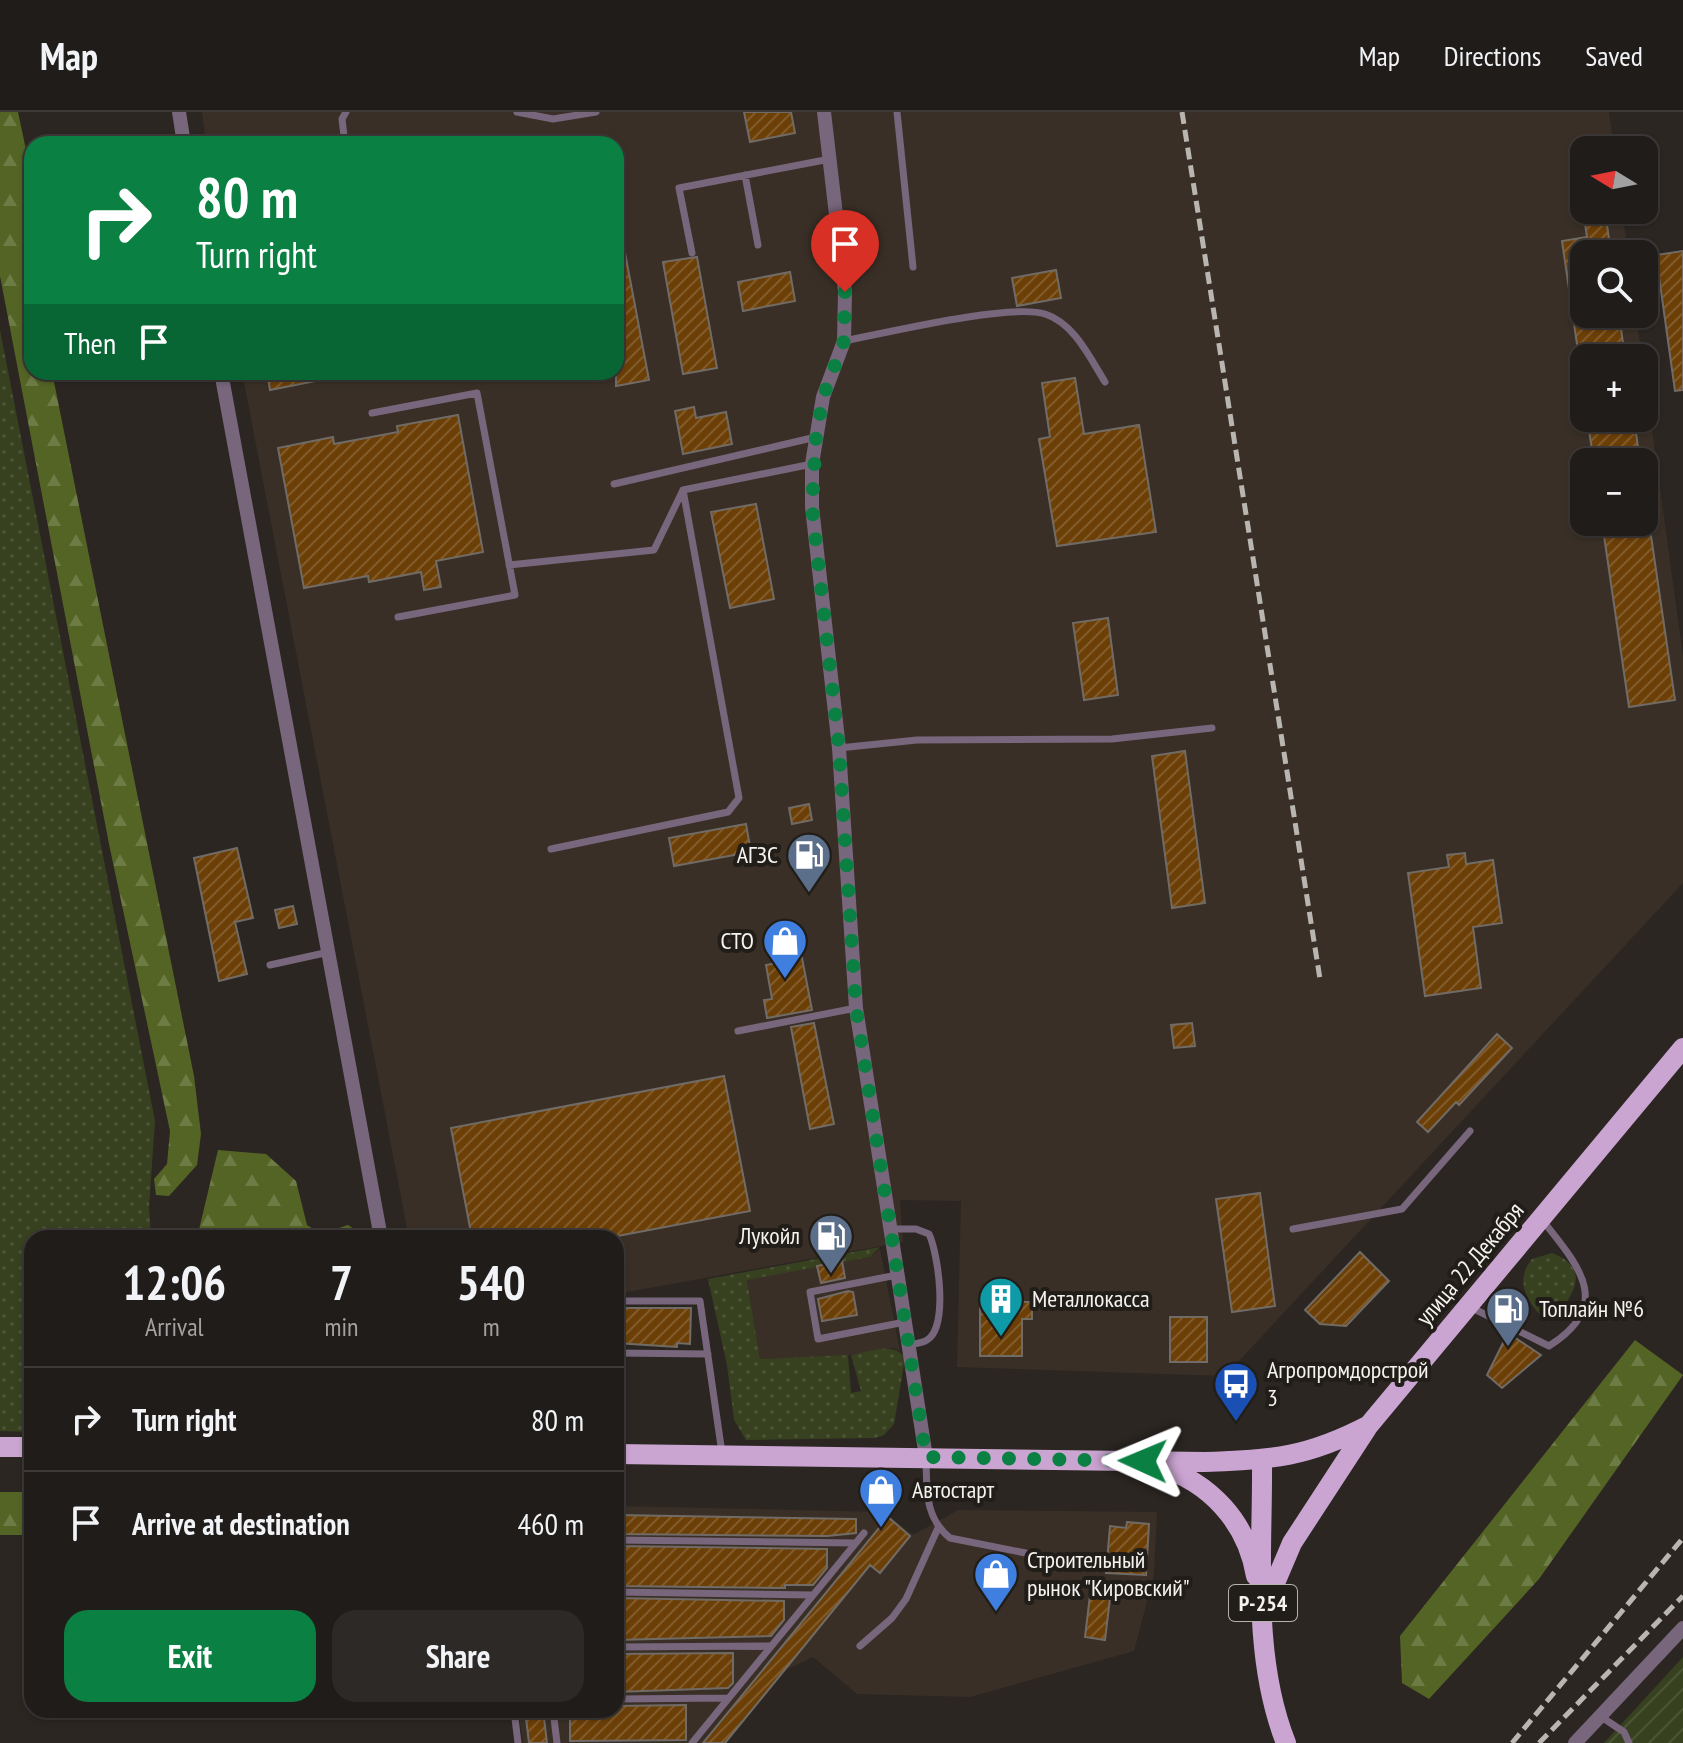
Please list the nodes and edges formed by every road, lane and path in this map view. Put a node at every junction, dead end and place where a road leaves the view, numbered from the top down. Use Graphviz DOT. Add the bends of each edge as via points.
graph roads {
  1 [pos="179,112"];
  2 [pos="346,112"];
  3 [pos="517,112"];
  4 [pos="596,112"];
  5 [pos="824,112"];
  6 [pos="897,112"];
  7 [pos="183,136"];
  8 [pos="344,136"];
  9 [pos="830,159"];
  10 [pos="745,175"];
  11 [pos="758,245"];
  12 [pos="692,253"];
  13 [pos="913,267"];
  14 [pos="844,341"];
  15 [pos="222,380"];
  16 [pos="1105,382"];
  17 [pos="372,413"];
  18 [pos="816,437"];
  19 [pos="812,464"];
  20 [pos="614,484"];
  21 [pos="683,490"];
  22 [pos="509,565"];
  23 [pos="398,617"];
  24 [pos="1212,728"];
  25 [pos="839,748"];
  26 [pos="551,849"];
  27 [pos="329,952"];
  28 [pos="270,965"];
  29 [pos="856,1008"];
  30 [pos="738,1031"];
  31 [pos="1683,1048"];
  32 [pos="1470,1131"];
  33 [pos="1541,1219"];
  34 [pos="890,1229"];
  35 [pos="1293,1229"];
  36 [pos="380,1230"];
  37 [pos="897,1275"];
  38 [pos="624,1301"];
  39 [pos="1468,1306"];
  40 [pos="905,1322"];
  41 [pos="908,1345"];
  42 [pos="624,1353"];
  43 [pos="708,1354"];
  44 [pos="1369,1425"];
  45 [pos="0,1447"];
  46 [pos="24,1447"];
  47 [pos="624,1454"];
  48 [pos="722,1455"];
  49 [pos="926,1457"];
  50 [pos="1262,1460"];
  51 [pos="1143,1461"];
  52 [pos="938,1528"];
  53 [pos="864,1533"];
  54 [pos="624,1540"];
  55 [pos="855,1543"];
  56 [pos="1087,1560"];
  57 [pos="624,1592"];
  58 [pos="813,1595"];
  59 [pos="1263,1616"];
  60 [pos="1683,1628"];
  61 [pos="771,1646"];
  62 [pos="860,1646"];
  63 [pos="624,1647"];
  64 [pos="728,1698"];
  65 [pos="624,1699"];
  66 [pos="1600,1716"];
  67 [pos="515,1718"];
  68 [pos="554,1718"];
  69 [pos="518,1743"];
  70 [pos="557,1743"];
  71 [pos="692,1743"];
  72 [pos="1286,1743"];
  73 [pos="1575,1743"];
  74 [pos="1629,1743"];
  1 -- 7 [label="street"];
  2 -- 8 [label="lane"];
  3 -- 4 [label="lane" via="553,119"];
  5 -- 9 [label="street"];
  6 -- 13 [label="lane"];
  9 -- 10 [label="lane"];
  9 -- 14 [label="street" via="845,292"];
  10 -- 11 [label="lane"];
  10 -- 12 [label="lane" via="679,188"];
  14 -- 16 [label="lane" via="1005,313 1046,314 1076,336"];
  14 -- 18 [label="street" via="823,397"];
  15 -- 27 [label="street"];
  17 -- 22 [label="lane" via="477,393"];
  18 -- 19 [label="street"];
  18 -- 20 [label="lane"];
  19 -- 21 [label="lane"];
  19 -- 25 [label="street" via="812,507"];
  21 -- 22 [label="lane" via="654,550"];
  21 -- 26 [label="lane" via="739,798 728,812"];
  22 -- 23 [label="lane" via="515,595"];
  24 -- 25 [label="lane" via="1089,740 917,740"];
  25 -- 29 [label="street"];
  27 -- 28 [label="lane"];
  27 -- 36 [label="street"];
  29 -- 30 [label="lane"];
  29 -- 34 [label="street"];
  31 -- 33 [label="main road, улица 22 Декабря"];
  32 -- 35 [label="lane" via="1402,1209"];
  33 -- 39 [label="main road, улица 22 Декабря"];
  33 -- 39 [label="lane" via="1581,1269 1587,1303 1572,1332 1549,1346"];
  34 -- 37 [label="street"];
  34 -- 41 [label="lane" via="929,1234 936,1250 937,1328 928,1340"];
  37 -- 40 [label="street"];
  37 -- 40 [label="lane" via="810,1292 818,1339"];
  38 -- 43 [label="lane" via="700,1301"];
  39 -- 44 [label="main road, улица 22 Декабря"];
  40 -- 41 [label="street"];
  41 -- 49 [label="street"];
  42 -- 43 [label="lane"];
  43 -- 48 [label="lane"];
  44 -- 50 [label="main road, улица 22 Декабря" via="1327,1447"];
  44 -- 59 [label="main road" via="1292,1543"];
  45 -- 46 [label="main road"];
  47 -- 48 [label="main road, улица 22 Декабря"];
  48 -- 49 [label="main road, улица 22 Декабря"];
  49 -- 51 [label="main road, улица 22 Декабря"];
  49 -- 52 [label="lane" via="928,1509"];
  50 -- 51 [label="main road, улица 22 Декабря"];
  50 -- 59 [label="main road, Р-254"];
  51 -- 59 [label="main road" via="1191,1479 1220,1501 1239,1525 1253,1560"];
  52 -- 56 [label="lane" via="950,1538"];
  52 -- 62 [label="lane" via="906,1599"];
  53 -- 55 [label="lane"];
  54 -- 55 [label="lane"];
  55 -- 58 [label="lane"];
  57 -- 58 [label="lane"];
  58 -- 61 [label="lane"];
  59 -- 72 [label="main road, Р-254" via="1268,1676"];
  60 -- 66 [label="street"];
  61 -- 63 [label="lane"];
  61 -- 64 [label="lane"];
  64 -- 65 [label="lane"];
  64 -- 71 [label="lane"];
  66 -- 73 [label="street"];
  66 -- 74 [label="lane" via="1624,1732"];
  67 -- 69 [label="lane"];
  68 -- 70 [label="lane"];
}
